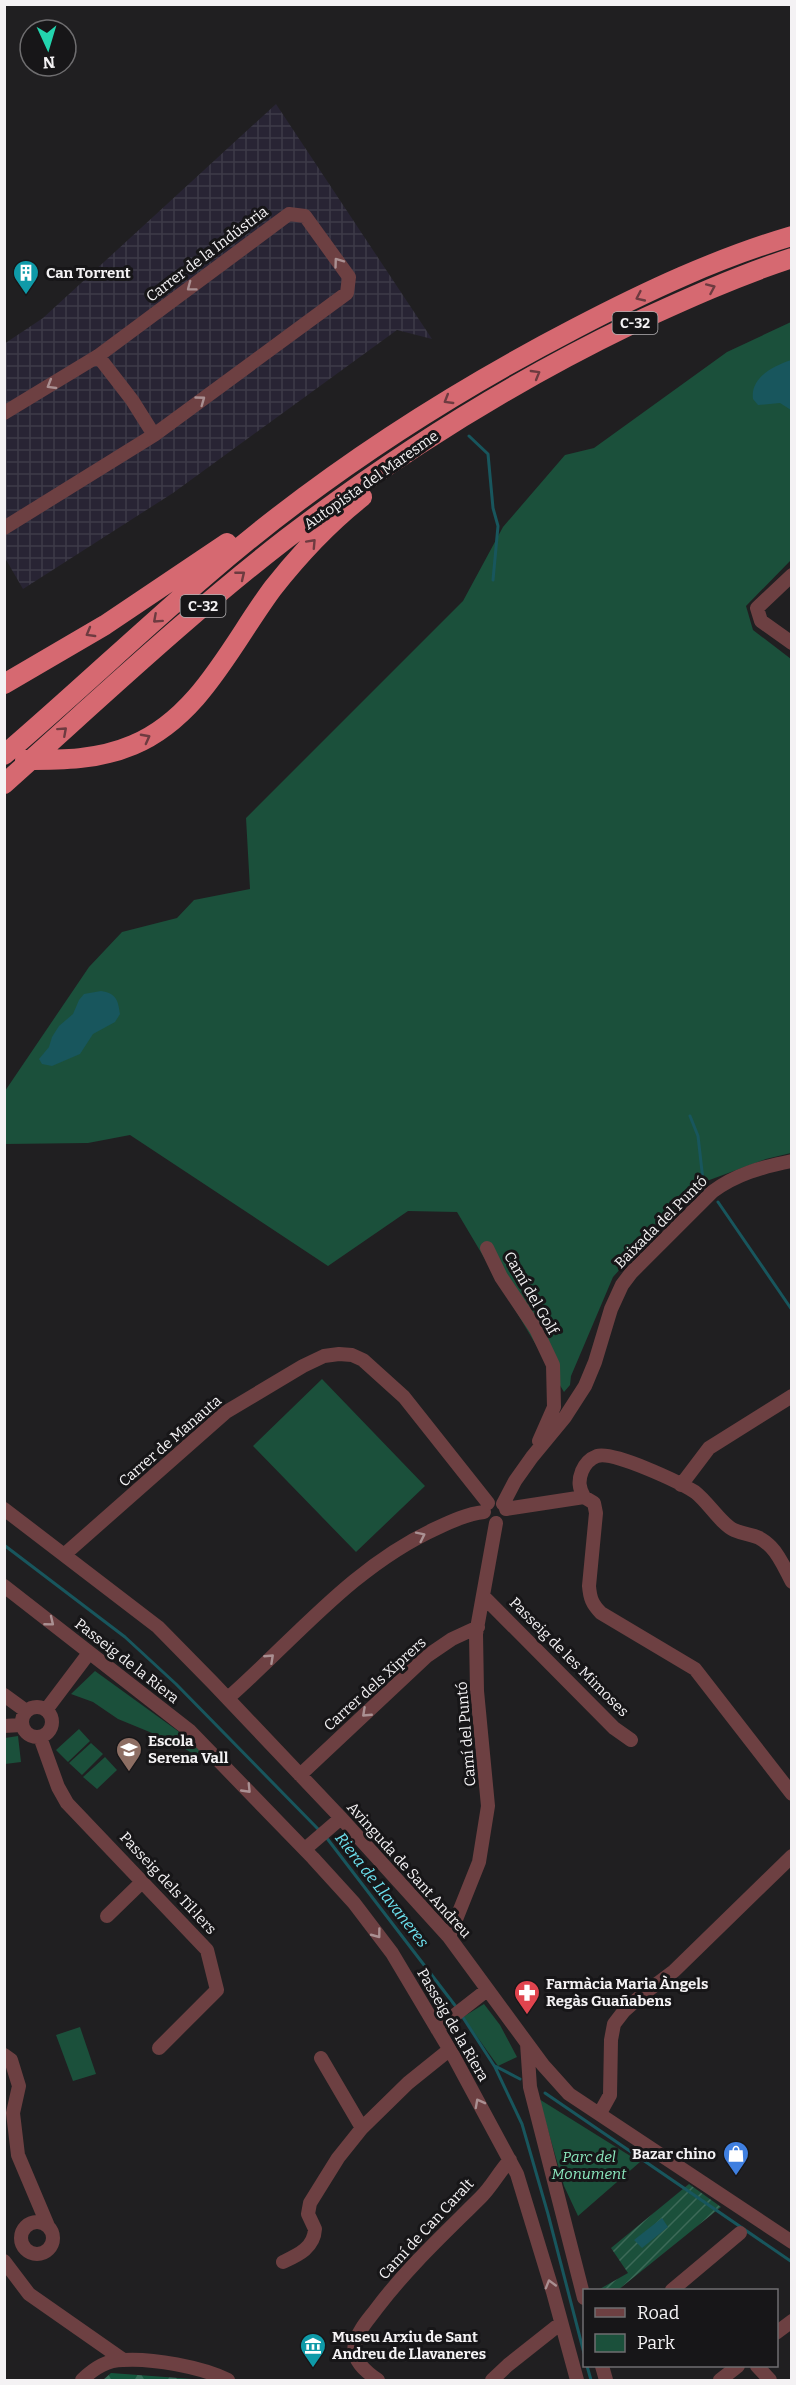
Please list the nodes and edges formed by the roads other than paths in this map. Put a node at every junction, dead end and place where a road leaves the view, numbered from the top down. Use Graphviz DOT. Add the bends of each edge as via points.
graph roads {
  1 [pos="792,236"];
  2 [pos="792,258"];
  3 [pos="98,356"];
  4 [pos="486,403"];
  5 [pos="4,413"];
  6 [pos="154,435"];
  7 [pos="367,452"];
  8 [pos="4,528"];
  9 [pos="792,575"];
  10 [pos="792,643"];
  11 [pos="4,684"];
  12 [pos="4,758"];
  13 [pos="4,784"];
  14 [pos="792,1161"];
  15 [pos="487,1248"];
  16 [pos="792,1396"];
  17 [pos="532,1457"];
  18 [pos="681,1485"];
  19 [pos="584,1497"];
  20 [pos="504,1506"];
  21 [pos="486,1508"];
  22 [pos="4,1509"];
  23 [pos="496,1522"];
  24 [pos="65,1554"];
  25 [pos="792,1582"];
  26 [pos="4,1586"];
  27 [pos="484,1597"];
  28 [pos="478,1627"];
  29 [pos="89,1653"];
  30 [pos="4,1695"];
  31 [pos="228,1698"];
  32 [pos="46,1710"];
  33 [pos="26,1711"];
  34 [pos="21,1725"];
  35 [pos="4,1726"];
  36 [pos="40,1737"];
  37 [pos="630,1740"];
  38 [pos="300,1775"];
  39 [pos="792,1794"];
  40 [pos="341,1818"];
  41 [pos="305,1849"];
  42 [pos="792,1856"];
  43 [pos="143,1881"];
  44 [pos="107,1916"];
  45 [pos="449,1937"];
  46 [pos="487,1990"];
  47 [pos="437,2028"];
  48 [pos="527,2043"];
  49 [pos="159,2048"];
  50 [pos="449,2050"];
  51 [pos="4,2055"];
  52 [pos="321,2058"];
  53 [pos="600,2113"];
  54 [pos="362,2128"];
  55 [pos="510,2160"];
  56 [pos="48,2226"];
  57 [pos="740,2233"];
  58 [pos="21,2242"];
  59 [pos="792,2242"];
  60 [pos="4,2261"];
  61 [pos="283,2262"];
  62 [pos="690,2285"];
  63 [pos="583,2290"];
  64 [pos="792,2321"];
  65 [pos="561,2323"];
  66 [pos="778,2332"];
  67 [pos="122,2360"];
  68 [pos="737,2367"];
  69 [pos="758,2367"];
  70 [pos="82,2380"];
  71 [pos="228,2380"];
  72 [pos="378,2380"];
  73 [pos="492,2380"];
  74 [pos="577,2380"];
  75 [pos="720,2380"];
  76 [pos="770,2380"];
  1 -- 7 [label="highway, Autopista del Maresme / C-32, one-way" via="705,268 611,310 489,375"];
  4 -- 2 [label="highway, Autopista del Maresme / C-32, one-way" via="595,342 722,283"];
  3 -- 5 [label="street, Carrer de la Indústria, one-way"];
  3 -- 6 [label="street"];
  6 -- 3 [label="street, Carrer de la Indústria, one-way" via="347,293 349,277 305,216 289,214"];
  12 -- 4 [label="highway, C-32, one-way" via="94,757 154,734 173,720 206,684 274,588 315,540 354,503 387,477 439,446"];
  13 -- 4 [label="highway, Autopista del Maresme / C-32, one-way" via="177,628 286,538"];
  6 -- 8 [label="street, Carrer de la Indústria"];
  7 -- 11 [label="highway, C-32, one-way" via="324,474 105,625"];
  7 -- 12 [label="highway, Autopista del Maresme / C-32, one-way" via="209,573"];
  9 -- 10 [label="street" via="757,608 761,621"];
  14 -- 17 [label="street, Baixada del Puntó" via="725,1182 631,1273 616,1295 585,1386"];
  15 -- 17 [label="street, Camí del Golf" via="553,1365 554,1407"];
  16 -- 18 [label="street" via="709,1448"];
  17 -- 20 [label="street, Baixada del Puntó"];
  18 -- 19 [label="street" via="626,1460 598,1456 585,1463 579,1478"];
  18 -- 25 [label="street" via="711,1505 734,1530 762,1539 773,1549"];
  19 -- 20 [label="street"];
  19 -- 39 [label="street" via="594,1503 596,1513 589,1586 593,1605 695,1670"];
  20 -- 21 [label="street" via="493,1501"];
  20 -- 23 [label="street" via="502,1518"];
  21 -- 23 [label="street" via="488,1519"];
  21 -- 24 [label="street, Carrer de Manauta" via="404,1397 376,1369 352,1355 324,1356 226,1412"];
  31 -- 21 [label="street, one-way" via="373,1565 416,1538"];
  22 -- 24 [label="street, Avinguda de Sant Andreu"];
  23 -- 27 [label="street, Camí del Puntó"];
  24 -- 31 [label="street, Avinguda de Sant Andreu" via="158,1627"];
  26 -- 29 [label="street, Passeig de la Riera, one-way"];
  27 -- 28 [label="street, Camí del Puntó"];
  27 -- 37 [label="street, Passeig de les Mimoses"];
  28 -- 38 [label="street, Carrer dels Xiprers, one-way" via="427,1656"];
  28 -- 45 [label="street, Camí del Puntó" via="477,1691 488,1806 479,1862"];
  29 -- 32 [label="street"];
  29 -- 41 [label="street, Passeig de la Riera, one-way" via="190,1731"];
  30 -- 33 [label="street"];
  31 -- 38 [label="street, Avinguda de Sant Andreu"];
  32 -- 33 [label="street" via="37,1707"];
  32 -- 36 [label="street" via="52,1725"];
  33 -- 34 [label="street"];
  34 -- 35 [label="street"];
  34 -- 36 [label="street" via="28,1734"];
  36 -- 43 [label="street, Passeig dels Til·lers" via="57,1787 67,1803"];
  38 -- 40 [label="street, Avinguda de Sant Andreu"];
  40 -- 41 [label="street"];
  40 -- 45 [label="street, Avinguda de Sant Andreu"];
  41 -- 47 [label="street, Passeig de la Riera, one-way" via="392,1953"];
  42 -- 53 [label="street" via="614,2024 610,2095"];
  43 -- 44 [label="street"];
  43 -- 49 [label="street, Passeig dels Til·lers" via="207,1950 217,1990"];
  45 -- 46 [label="street, Avinguda de Sant Andreu"];
  46 -- 47 [label="street"];
  46 -- 48 [label="street, Avinguda de Sant Andreu"];
  47 -- 50 [label="street, Passeig de la Riera"];
  48 -- 53 [label="street, Avinguda de Sant Andreu" via="569,2094"];
  48 -- 63 [label="street" via="530,2087"];
  50 -- 54 [label="street"];
  55 -- 50 [label="street, Passeig de la Riera, one-way"];
  51 -- 56 [label="street" via="11,2060 19,2086 13,2113 18,2155"];
  52 -- 54 [label="street"];
  53 -- 59 [label="street, Avinguda de Sant Andreu"];
  54 -- 61 [label="street" via="310,2203 308,2214 315,2229 311,2241 303,2252"];
  65 -- 55 [label="street, Passeig de la Riera, one-way" via="526,2201"];
  55 -- 72 [label="street, Camí de Can Caralt" via="484,2194 398,2280 359,2332 354,2346 357,2360 365,2372"];
  56 -- 58 [label="street" via="38,2221 27,2225"];
  56 -- 58 [label="street" via="53,2243 46,2252 33,2254"];
  57 -- 62 [label="street"];
  58 -- 60 [label="street" via="15,2254"];
  60 -- 67 [label="street" via="29,2294"];
  64 -- 66 [label="street"];
  65 -- 73 [label="street"];
  65 -- 74 [label="street, Passeig de la Riera"];
  67 -- 70 [label="street" via="102,2365"];
  67 -- 71 [label="street" via="182,2366"];
  68 -- 75 [label="street"];
  69 -- 76 [label="street"];
}
